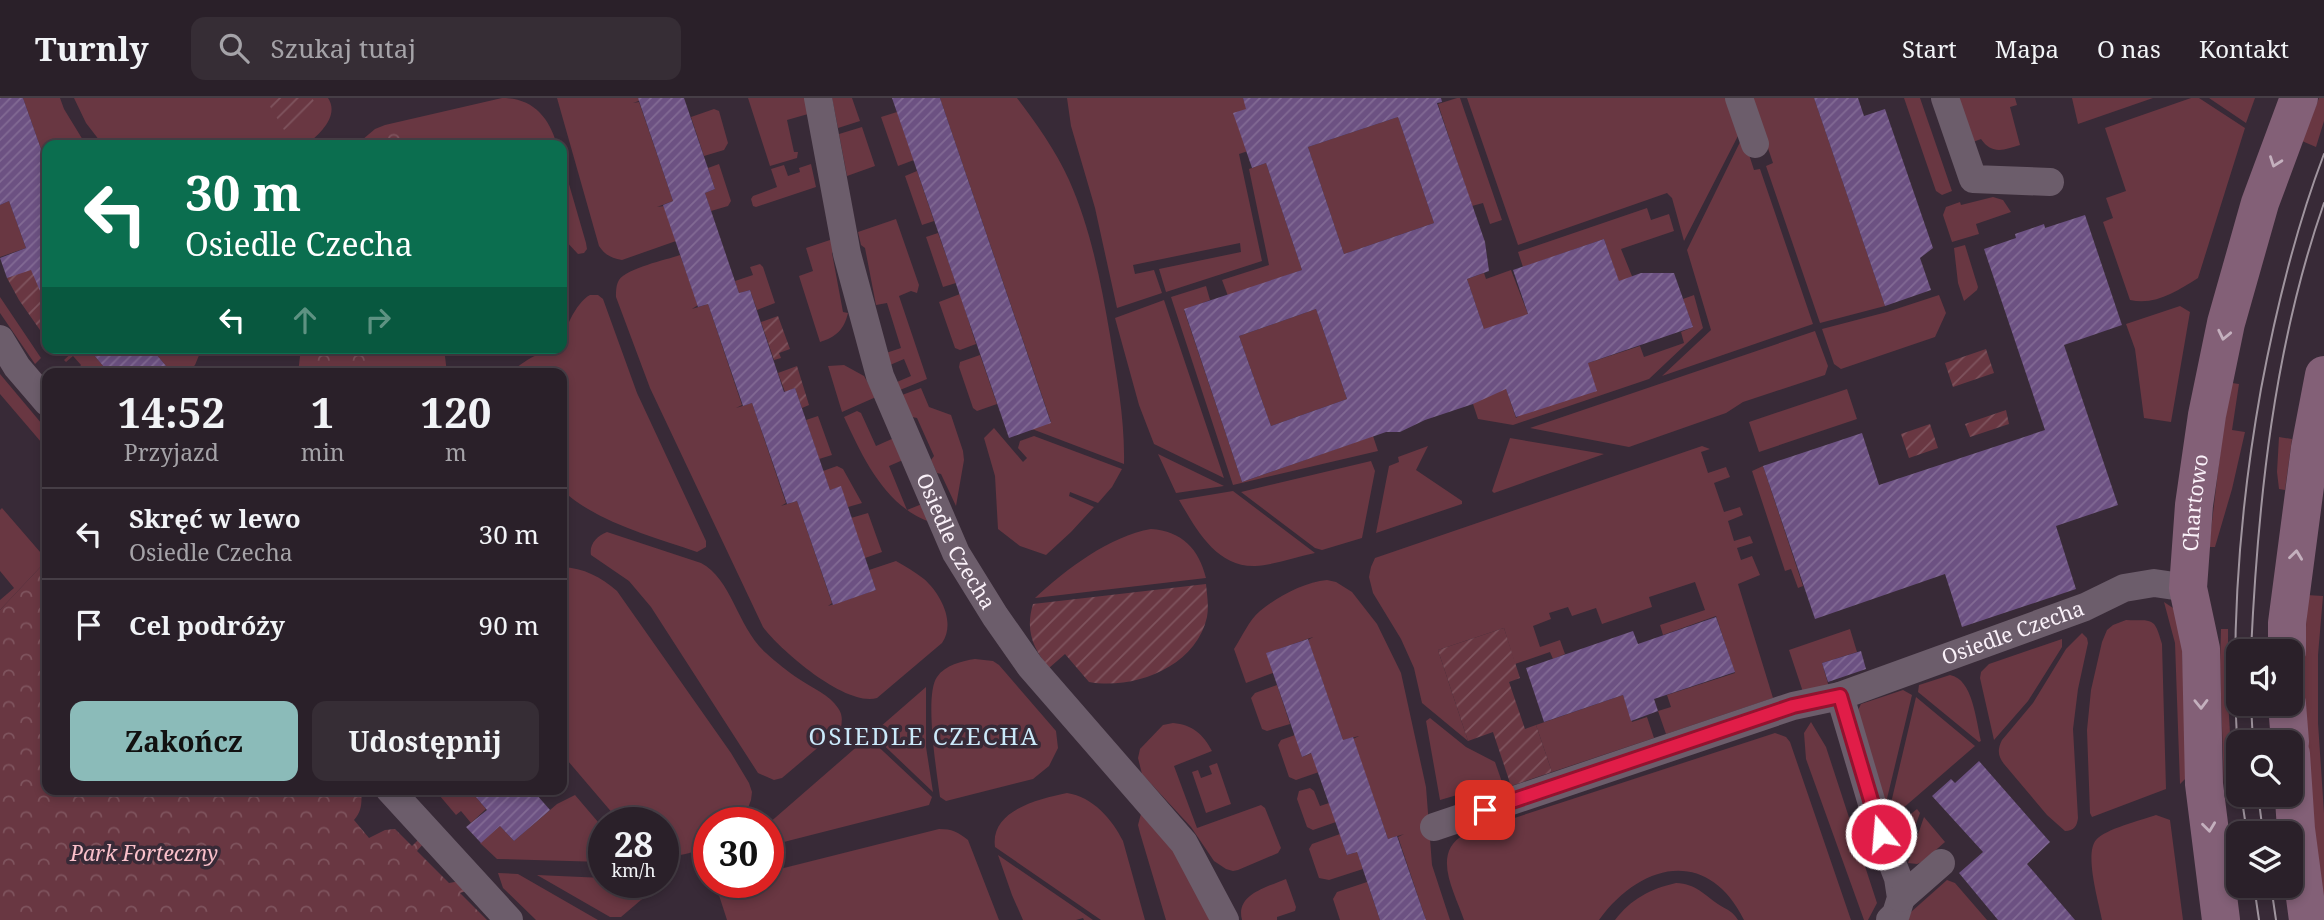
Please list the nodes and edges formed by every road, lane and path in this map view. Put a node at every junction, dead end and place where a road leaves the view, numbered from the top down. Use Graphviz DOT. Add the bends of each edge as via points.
graph roads {
  1 [pos="818,98"];
  2 [pos="1739,98"];
  3 [pos="1945,98"];
  4 [pos="2299,98"];
  5 [pos="1755,144"];
  6 [pos="2050,182"];
  7 [pos="0,339"];
  8 [pos="2324,375"];
  9 [pos="42,396"];
  10 [pos="2188,588"];
  11 [pos="2287,639"];
  12 [pos="1840,696"];
  13 [pos="394,795"];
  14 [pos="2295,807"];
  15 [pos="1434,827"];
  16 [pos="1941,863"];
  17 [pos="1896,909"];
  18 [pos="509,920"];
  19 [pos="1225,920"];
  20 [pos="2221,920"];
  21 [pos="2308,920"];
  1 -- 19 [label="street, Osiedle Czecha" via="847,254 880,376 956,553 1030,666 1184,843"];
  2 -- 5 [label="street"];
  3 -- 6 [label="street" via="1973,179"];
  4 -- 10 [label="street, Chartowo, one-way" via="2260,202 2226,323 2194,505"];
  7 -- 9 [label="street"];
  11 -- 8 [label="street, one-way" via="2309,448"];
  10 -- 12 [label="street, Osiedle Czecha" via="2154,583 2124,588 2085,607"];
  10 -- 20 [label="street, Chartowo, one-way" via="2201,649 2204,784"];
  12 -- 15 [label="street, Osiedle Czecha" via="1793,706"];
  12 -- 17 [label="street" via="1898,878"];
  13 -- 18 [label="street"];
  14 -- 21 [label="street"];
  16 -- 17 [label="street"];
}
